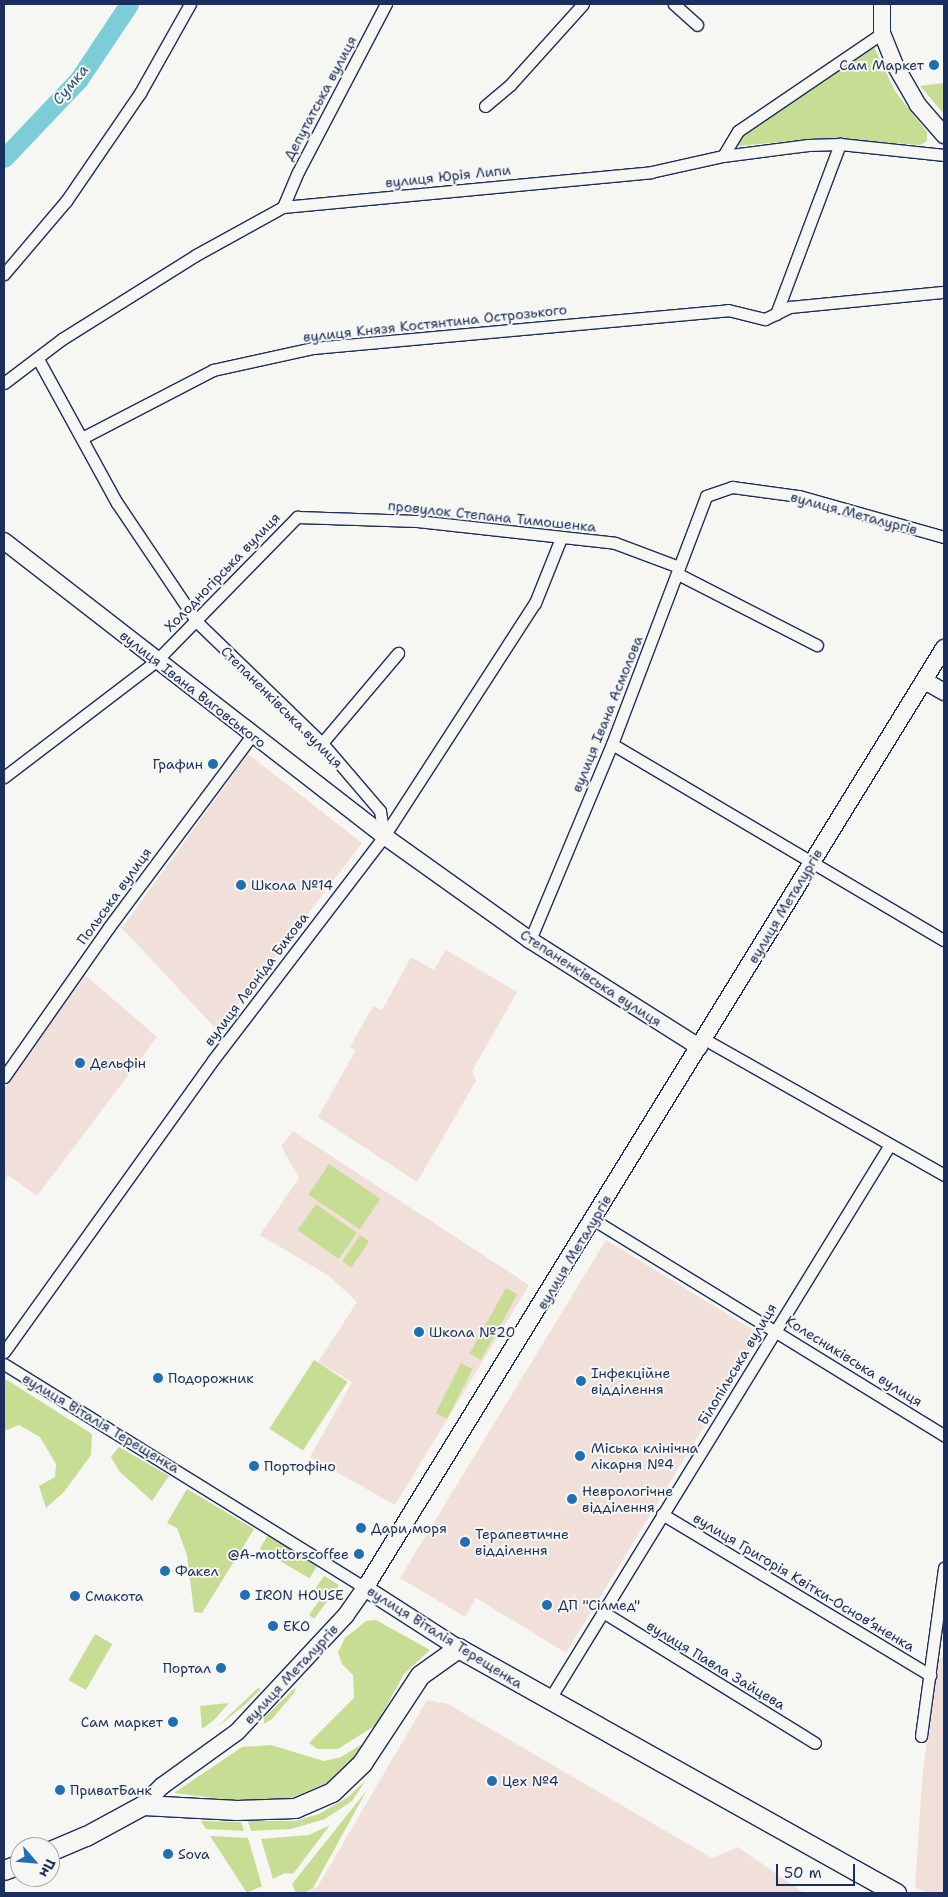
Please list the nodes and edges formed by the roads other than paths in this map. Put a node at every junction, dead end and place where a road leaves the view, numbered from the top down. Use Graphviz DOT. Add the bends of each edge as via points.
graph roads {
  1 [pos="190,4"];
  2 [pos="386,4"];
  3 [pos="583,4"];
  4 [pos="674,4"];
  5 [pos="882,4"];
  6 [pos="697,25"];
  7 [pos="882,33"];
  8 [pos="485,106"];
  9 [pos="944,134"];
  10 [pos="840,144"];
  11 [pos="944,155"];
  12 [pos="723,156"];
  13 [pos="283,207"];
  14 [pos="4,274"];
  15 [pos="944,292"];
  16 [pos="776,314"];
  17 [pos="38,359"];
  18 [pos="4,384"];
  19 [pos="82,438"];
  20 [pos="706,496"];
  21 [pos="297,517"];
  22 [pos="944,536"];
  23 [pos="561,538"];
  24 [pos="4,541"];
  25 [pos="679,570"];
  26 [pos="197,622"];
  27 [pos="817,645"];
  28 [pos="944,648"];
  29 [pos="398,653"];
  30 [pos="156,661"];
  31 [pos="925,681"];
  32 [pos="944,692"];
  33 [pos="252,735"];
  34 [pos="322,743"];
  35 [pos="612,744"];
  36 [pos="4,777"];
  37 [pos="384,836"];
  38 [pos="812,862"];
  39 [pos="530,940"];
  40 [pos="944,940"];
  41 [pos="701,1043"];
  42 [pos="4,1076"];
  43 [pos="889,1146"];
  44 [pos="944,1175"];
  45 [pos="594,1220"];
  46 [pos="774,1330"];
  47 [pos="4,1352"];
  48 [pos="4,1364"];
  49 [pos="944,1435"];
  50 [pos="662,1514"];
  51 [pos="944,1568"];
  52 [pos="365,1588"];
  53 [pos="602,1612"];
  54 [pos="458,1648"];
  55 [pos="930,1675"];
  56 [pos="549,1700"];
  57 [pos="921,1736"];
  58 [pos="815,1743"];
  59 [pos="144,1806"];
  60 [pos="60,1847"];
  61 [pos="896,1893"];
  1 -- 14 [label="street" via="140,93 66,201"];
  2 -- 13 [label="street, Депутатська вулиця"];
  3 -- 8 [label="street" via="510,85"];
  4 -- 6 [label="street"];
  5 -- 7 [label="main road"];
  7 -- 9 [label="main road" via="907,88"];
  7 -- 12 [label="street" via="738,131"];
  10 -- 11 [label="street, вулиця Юрія Липи"];
  10 -- 12 [label="street, вулиця Юрія Липи"];
  10 -- 16 [label="street"];
  12 -- 13 [label="street, вулиця Юрія Липи" via="652,172"];
  13 -- 17 [label="street, вулиця Юрія Липи" via="128,297 62,339"];
  15 -- 16 [label="street, вулиця Князя Костянтина Острозького" via="790,307"];
  16 -- 19 [label="street, вулиця Князя Костянтина Острозького" via="765,319 728,310 313,348 213,370"];
  17 -- 18 [label="street, вулиця Юрія Липи"];
  17 -- 19 [label="street, Степаненківська вулиця"];
  19 -- 26 [label="street, Степаненківська вулиця" via="117,503"];
  20 -- 22 [label="street, вулиця Металургів" via="732,487 799,496"];
  20 -- 25 [label="street, вулиця Івана Асмолова"];
  21 -- 23 [label="street, провулок Степана Тимошенка" via="417,521"];
  21 -- 26 [label="street, Холодногірська вулиця"];
  23 -- 25 [label="street, провулок Степана Тимошенка" via="615,543"];
  23 -- 37 [label="street, вулиця Леоніда Бикова" via="535,603"];
  24 -- 30 [label="main road, вулиця Івана Виговського"];
  25 -- 27 [label="street, провулок Степана Тимошенка"];
  25 -- 35 [label="street, вулиця Івана Асмолова"];
  26 -- 30 [label="street, Холодногірська вулиця"];
  26 -- 34 [label="street, Степаненківська вулиця"];
  28 -- 31 [label="main road, вулиця Металургів"];
  29 -- 34 [label="street"];
  30 -- 33 [label="main road, вулиця Івана Виговського"];
  30 -- 36 [label="street, Холодногірська вулиця"];
  31 -- 32 [label="main road"];
  31 -- 38 [label="main road, вулиця Металургів"];
  33 -- 37 [label="main road, вулиця Івана Виговського"];
  33 -- 42 [label="street, Польська вулиця" via="109,927"];
  34 -- 37 [label="street, Степаненківська вулиця" via="380,811"];
  35 -- 38 [label="street"];
  35 -- 39 [label="street, вулиця Івана Асмолова"];
  37 -- 39 [label="main road, Степаненківська вулиця"];
  37 -- 47 [label="street, вулиця Леоніда Бикова" via="219,1052"];
  38 -- 40 [label="street"];
  38 -- 41 [label="main road, вулиця Металургів"];
  39 -- 41 [label="main road, Степаненківська вулиця"];
  41 -- 43 [label="street, Степаненківська вулиця"];
  41 -- 45 [label="main road, вулиця Металургів"];
  43 -- 44 [label="street, Степаненківська вулиця"];
  43 -- 46 [label="street, Білопільська вулиця"];
  45 -- 46 [label="street, Колесниківська вулиця"];
  45 -- 52 [label="main road, вулиця Металургів"];
  46 -- 49 [label="street, Колесниківська вулиця"];
  46 -- 50 [label="street, Білопільська вулиця"];
  48 -- 52 [label="street, вулиця Віталія Терещенка"];
  50 -- 53 [label="street, Білопільська вулиця"];
  50 -- 55 [label="street, вулиця Григорія Квітки-Основʼяненка"];
  51 -- 55 [label="street"];
  52 -- 54 [label="main road, вулиця Віталія Терещенка"];
  52 -- 59 [label="main road, вулиця Металургів" via="341,1620 237,1732 162,1786"];
  53 -- 56 [label="street, Білопільська вулиця"];
  53 -- 58 [label="street, вулиця Павла Зайцева"];
  54 -- 56 [label="main road, вулиця Віталія Терещенка"];
  54 -- 59 [label="main road, вулиця Металургів" via="420,1675 362,1763 332,1792 295,1808 237,1810"];
  55 -- 57 [label="street"];
  56 -- 61 [label="main road, вулиця Віталія Терещенка"];
  59 -- 60 [label="main road, вулиця Металургів"];
}
